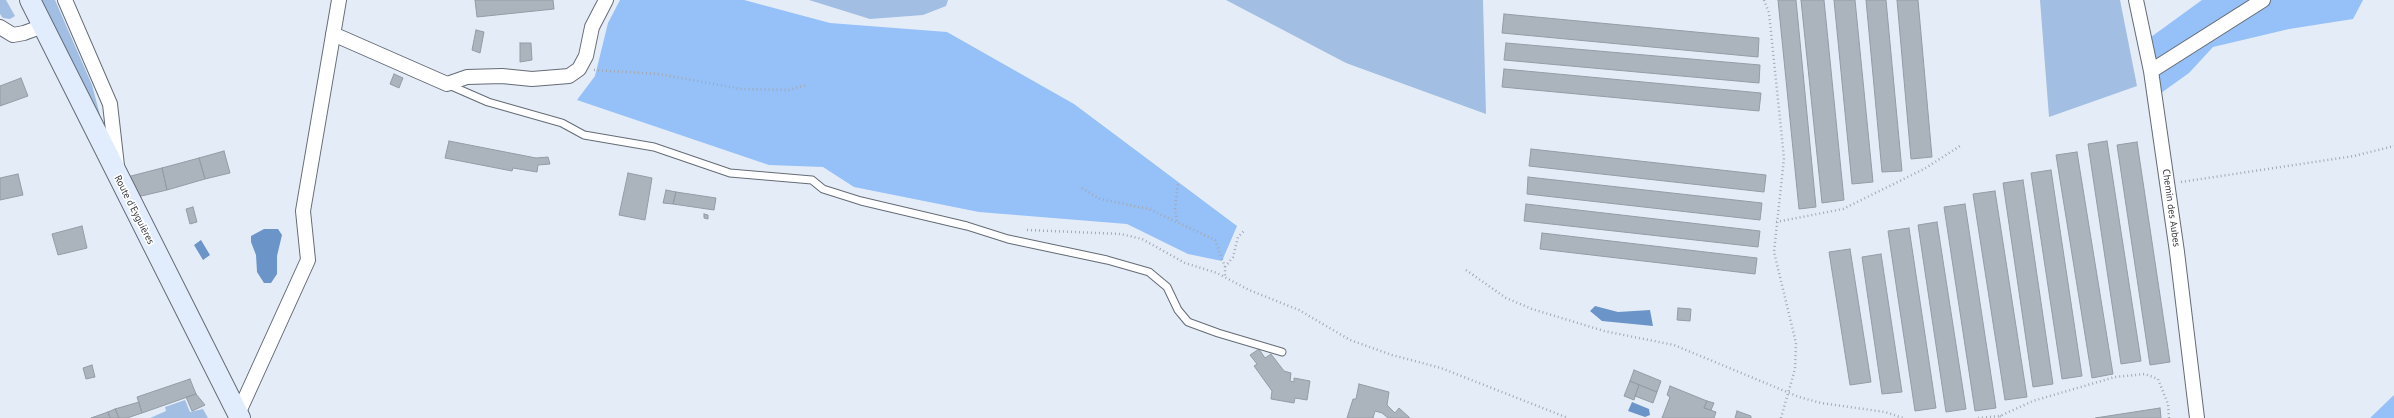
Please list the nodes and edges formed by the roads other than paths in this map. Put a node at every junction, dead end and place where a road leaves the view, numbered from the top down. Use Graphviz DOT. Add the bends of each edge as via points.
graph roads {
  1 [pos="30,0"];
  2 [pos="66,0"];
  3 [pos="339,0"];
  4 [pos="606,0"];
  5 [pos="2136,0"];
  6 [pos="2263,0"];
  7 [pos="43,26"];
  8 [pos="0,27"];
  9 [pos="334,34"];
  10 [pos="2151,71"];
  11 [pos="447,84"];
  12 [pos="119,180"];
  13 [pos="1282,352"];
  14 [pos="239,416"];
  15 [pos="2197,418"];
  1 -- 7 [label="main road, Route d'Eyguières"];
  2 -- 12 [label="street" via="110,104"];
  3 -- 9 [label="street"];
  4 -- 11 [label="street" via="592,27 586,56 580,69 569,76 532,79 467,77"];
  5 -- 10 [label="street, Chemin des Aubes"];
  6 -- 10 [label="street"];
  7 -- 8 [label="street" via="13,34"];
  7 -- 12 [label="main road, Route d'Eyguières"];
  9 -- 11 [label="street"];
  9 -- 14 [label="street" via="303,211 308,260"];
  10 -- 15 [label="street, Chemin des Aubes"];
  11 -- 13 [label="lane" via="488,102 562,124 584,135 654,147 730,173 812,180 823,189 861,201 1149,272 1167,287 1178,310 1188,322"];
  12 -- 14 [label="main road, Route d'Eyguières"];
}
